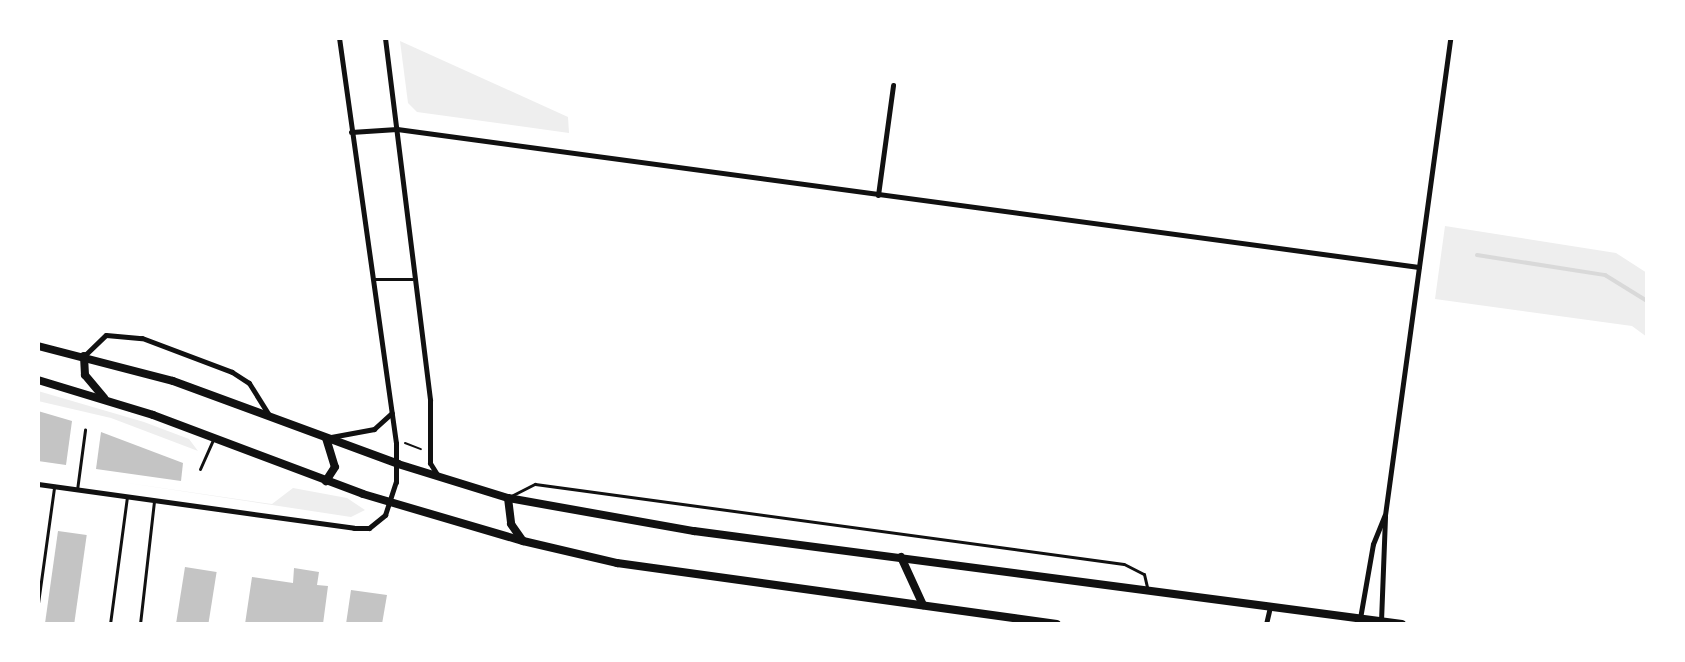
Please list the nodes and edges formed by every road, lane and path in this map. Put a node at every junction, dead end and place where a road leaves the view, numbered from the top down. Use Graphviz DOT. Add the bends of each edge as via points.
graph roads {
  1 [pos="339,38"];
  2 [pos="385,38"];
  3 [pos="1450,38"];
  4 [pos="893,85"];
  5 [pos="397,129"];
  6 [pos="351,132"];
  7 [pos="878,195"];
  8 [pos="1419,267"];
  9 [pos="371,279"];
  10 [pos="412,279"];
  11 [pos="38,346"];
  12 [pos="84,356"];
  13 [pos="38,380"];
  14 [pos="104,399"];
  15 [pos="392,413"];
  16 [pos="270,416"];
  17 [pos="85,430"];
  18 [pos="214,438"];
  19 [pos="326,438"];
  20 [pos="403,443"];
  21 [pos="422,450"];
  22 [pos="398,464"];
  23 [pos="200,469"];
  24 [pos="438,476"];
  25 [pos="326,481"];
  26 [pos="38,484"];
  27 [pos="54,487"];
  28 [pos="77,490"];
  29 [pos="127,497"];
  30 [pos="508,498"];
  31 [pos="154,500"];
  32 [pos="390,502"];
  33 [pos="1385,515"];
  34 [pos="523,541"];
  35 [pos="901,557"];
  36 [pos="1147,590"];
  37 [pos="38,603"];
  38 [pos="923,605"];
  39 [pos="1270,606"];
  40 [pos="1358,621"];
  41 [pos="1380,622"];
  42 [pos="110,624"];
  43 [pos="140,624"];
  44 [pos="1057,624"];
  45 [pos="1266,624"];
  46 [pos="1402,624"];
  1 -- 6 [label="street"];
  2 -- 5 [label="street"];
  3 -- 8 [label="street"];
  4 -- 7 [label="street"];
  5 -- 6 [label="street"];
  5 -- 7 [label="street"];
  5 -- 10 [label="street"];
  6 -- 9 [label="street"];
  7 -- 8 [label="street"];
  8 -- 33 [label="street"];
  9 -- 10 [label="lane"];
  9 -- 15 [label="street"];
  10 -- 24 [label="street" via="430,400 430,463"];
  11 -- 12 [label="main road"];
  12 -- 14 [label="main road" via="85,375"];
  12 -- 16 [label="main road"];
  12 -- 16 [label="street" via="106,335 142,338 232,372 249,383"];
  13 -- 14 [label="main road"];
  14 -- 18 [label="main road"];
  15 -- 19 [label="street" via="374,429"];
  15 -- 22 [label="street"];
  16 -- 19 [label="main road"];
  17 -- 28 [label="lane"];
  18 -- 23 [label="lane"];
  18 -- 25 [label="main road"];
  19 -- 22 [label="main road"];
  19 -- 25 [label="main road" via="335,467"];
  20 -- 21 [label="path"];
  22 -- 24 [label="main road"];
  22 -- 32 [label="street"];
  24 -- 30 [label="main road"];
  25 -- 32 [label="main road"];
  26 -- 27 [label="street"];
  27 -- 28 [label="street"];
  27 -- 37 [label="lane"];
  28 -- 29 [label="street"];
  29 -- 31 [label="street"];
  29 -- 42 [label="lane"];
  30 -- 34 [label="main road" via="511,524"];
  30 -- 35 [label="main road" via="694,531"];
  30 -- 36 [label="lane" via="535,484 1124,564 1144,574"];
  31 -- 32 [label="street" via="354,528 379,523"];
  31 -- 43 [label="lane"];
  32 -- 34 [label="main road"];
  33 -- 40 [label="street"];
  33 -- 41 [label="street" via="1388,539"];
  34 -- 38 [label="main road" via="617,563"];
  35 -- 36 [label="main road"];
  35 -- 38 [label="main road"];
  36 -- 39 [label="main road"];
  38 -- 44 [label="main road"];
  39 -- 40 [label="main road"];
  39 -- 45 [label="street"];
  40 -- 41 [label="main road"];
  41 -- 46 [label="main road"];
}
